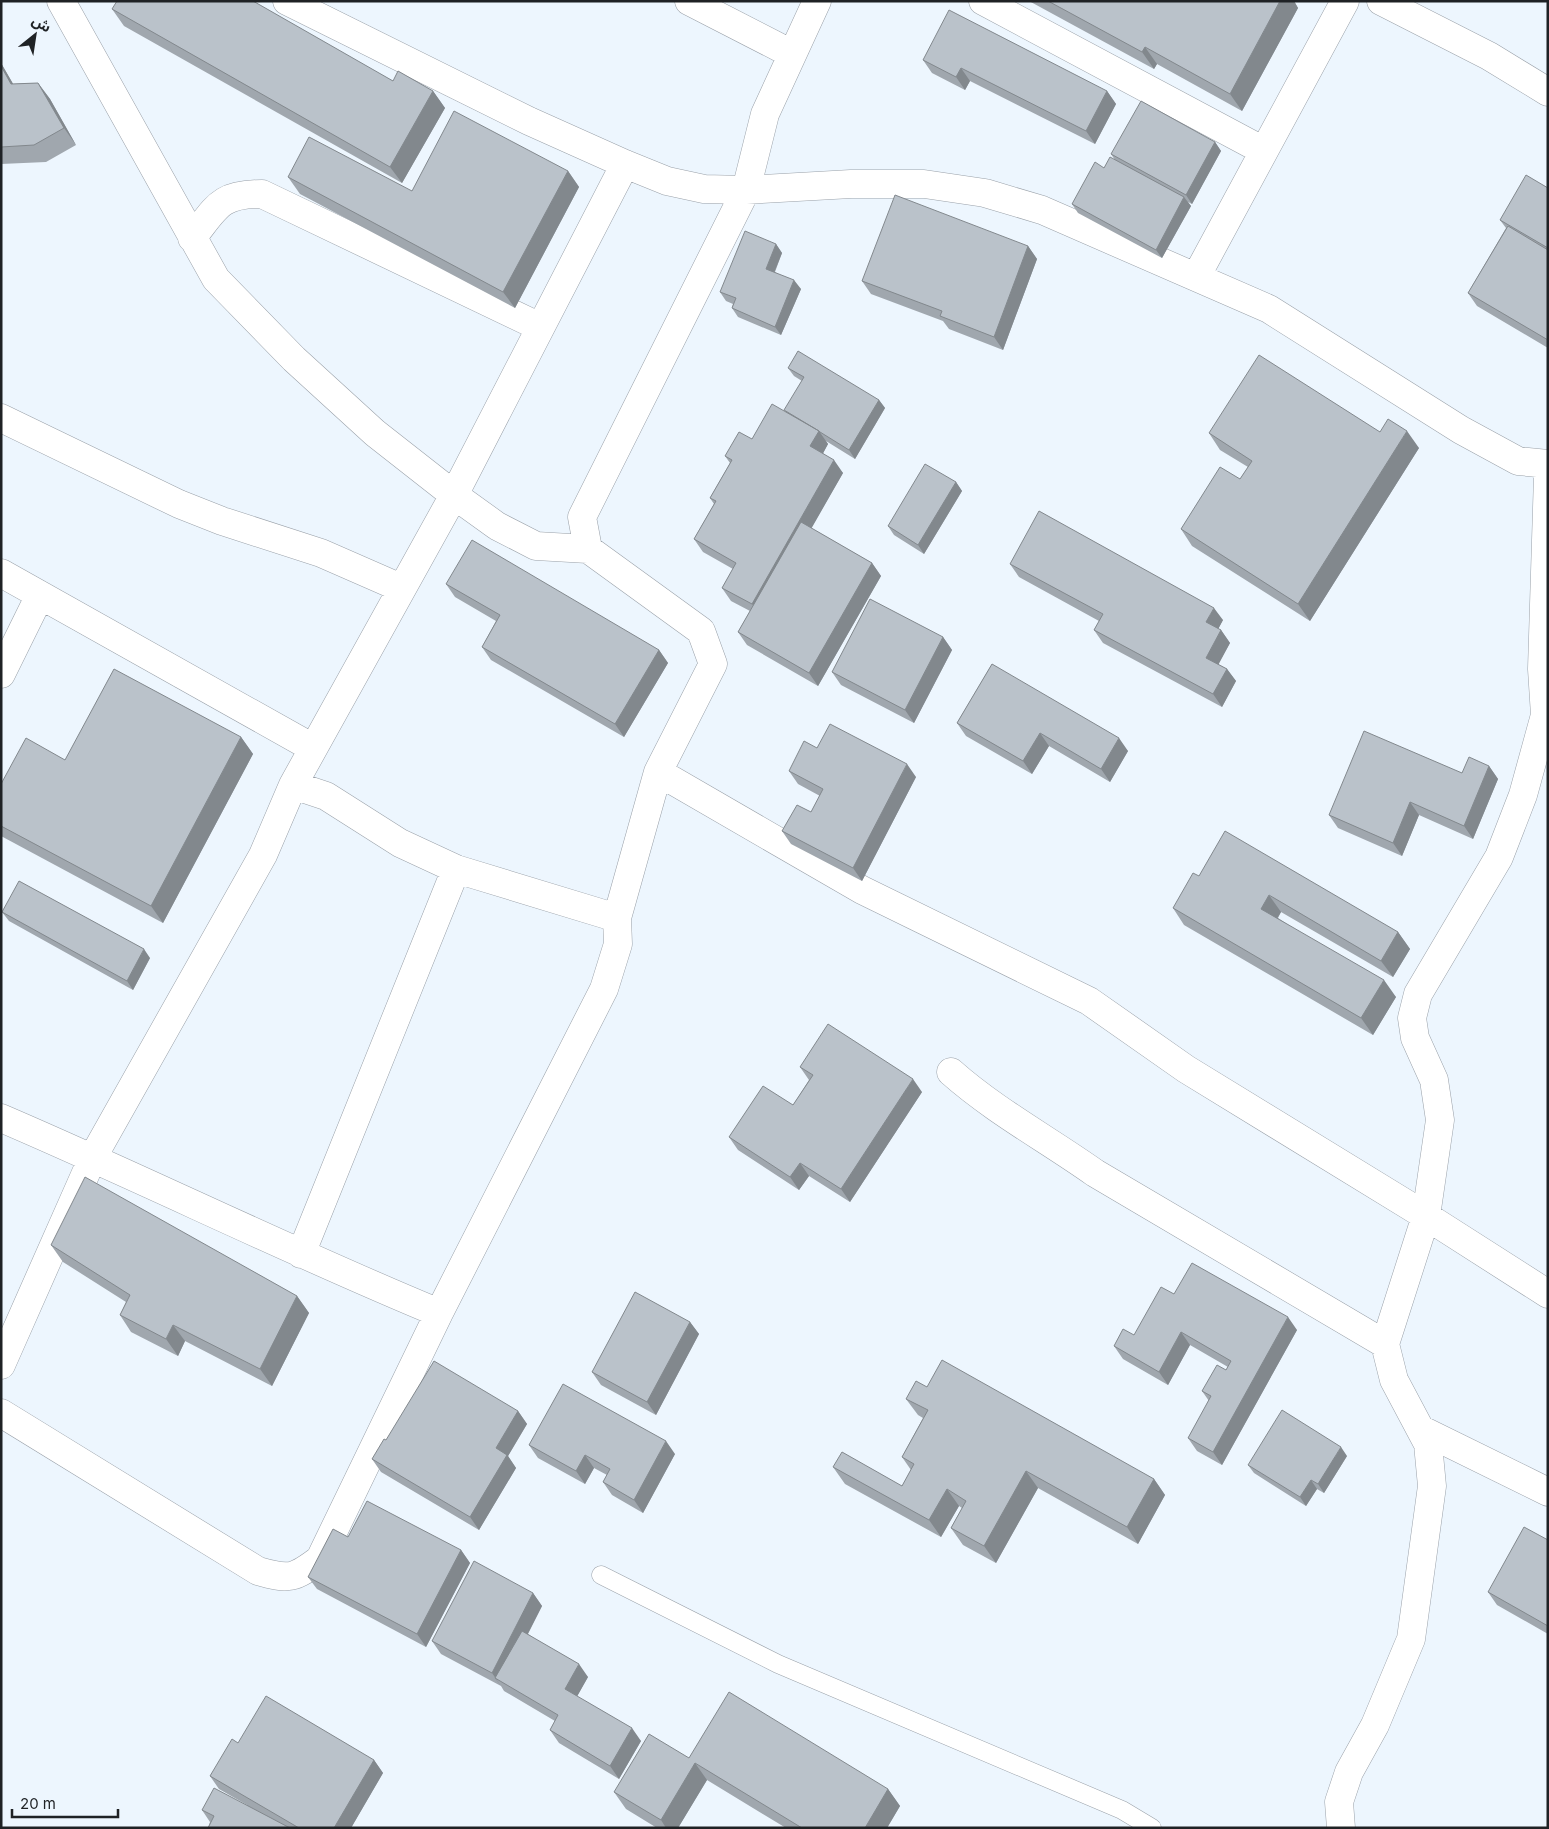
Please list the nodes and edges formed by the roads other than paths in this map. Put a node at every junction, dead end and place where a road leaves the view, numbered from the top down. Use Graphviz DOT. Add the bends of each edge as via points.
graph roads {
  1 [pos="60,1"];
  2 [pos="287,1"];
  3 [pos="690,1"];
  4 [pos="817,1"];
  5 [pos="983,1"];
  6 [pos="1345,1"];
  7 [pos="1381,1"];
  8 [pos="792,54"];
  9 [pos="1548,92"];
  10 [pos="1264,151"];
  11 [pos="625,164"];
  12 [pos="746,190"];
  13 [pos="192,238"];
  14 [pos="1196,277"];
  15 [pos="540,327"];
  16 [pos="1,418"];
  17 [pos="1548,464"];
  18 [pos="1548,476"];
  19 [pos="454,495"];
  20 [pos="588,549"];
  21 [pos="1,573"];
  22 [pos="402,588"];
  23 [pos="40,595"];
  24 [pos="1,674"];
  25 [pos="1546,717"];
  26 [pos="313,748"];
  27 [pos="658,772"];
  28 [pos="293,785"];
  29 [pos="456,869"];
  30 [pos="617,918"];
  31 [pos="951,1072"];
  32 [pos="1,1118"];
  33 [pos="93,1157"];
  34 [pos="1426,1216"];
  35 [pos="301,1254"];
  36 [pos="1548,1294"];
  37 [pos="439,1313"];
  38 [pos="1385,1344"];
  39 [pos="1,1365"];
  40 [pos="1,1413"];
  41 [pos="1420,1429"];
  42 [pos="1548,1492"];
  43 [pos="601,1574"];
  44 [pos="1152,1828"];
  45 [pos="1342,1828"];
  1 -- 13 [label="street"];
  2 -- 11 [label="street" via="529,121"];
  3 -- 8 [label="street"];
  4 -- 8 [label="street"];
  5 -- 10 [label="street"];
  6 -- 10 [label="street"];
  7 -- 9 [label="street" via="1489,56"];
  8 -- 12 [label="street" via="765,114"];
  10 -- 14 [label="street"];
  11 -- 12 [label="street" via="667,180 704,189"];
  11 -- 15 [label="street"];
  12 -- 14 [label="street" via="915,184 984,193 1042,210"];
  12 -- 20 [label="street" via="582,517"];
  13 -- 15 [label="street" via="220,204 239,194 262,194"];
  13 -- 19 [label="street" via="216,279 294,359 375,433"];
  14 -- 17 [label="street" via="1270,309 1379,379 1518,461"];
  15 -- 19 [label="street"];
  16 -- 22 [label="street" via="179,504 322,553"];
  18 -- 25 [label="street" via="1542,669"];
  19 -- 20 [label="street" via="497,526 536,546"];
  19 -- 22 [label="street"];
  20 -- 27 [label="street" via="701,630 713,664"];
  21 -- 23 [label="street"];
  22 -- 26 [label="street"];
  23 -- 24 [label="street"];
  23 -- 26 [label="street"];
  25 -- 34 [label="street" via="1523,795 1499,857 1418,994 1412,1018 1416,1038 1434,1080 1440,1120"];
  26 -- 28 [label="street"];
  27 -- 30 [label="street"];
  27 -- 34 [label="street" via="862,890 1089,1001 1186,1069"];
  28 -- 29 [label="street" via="326,796 400,843"];
  28 -- 33 [label="street" via="263,855"];
  29 -- 30 [label="street"];
  29 -- 35 [label="street"];
  30 -- 37 [label="street" via="618,944 604,989"];
  31 -- 38 [label="street" via="980,1098 1095,1173"];
  32 -- 33 [label="street"];
  33 -- 35 [label="street"];
  33 -- 39 [label="street"];
  34 -- 36 [label="street"];
  34 -- 38 [label="street"];
  35 -- 37 [label="street"];
  37 -- 40 [label="street" via="320,1559 302,1573 282,1578 258,1571 214,1546"];
  38 -- 41 [label="street" via="1394,1380"];
  41 -- 42 [label="street"];
  41 -- 45 [label="street" via="1428,1444 1432,1486 1411,1639 1339,1802"];
  43 -- 44 [label="lane" via="778,1664 1122,1810"];
}
